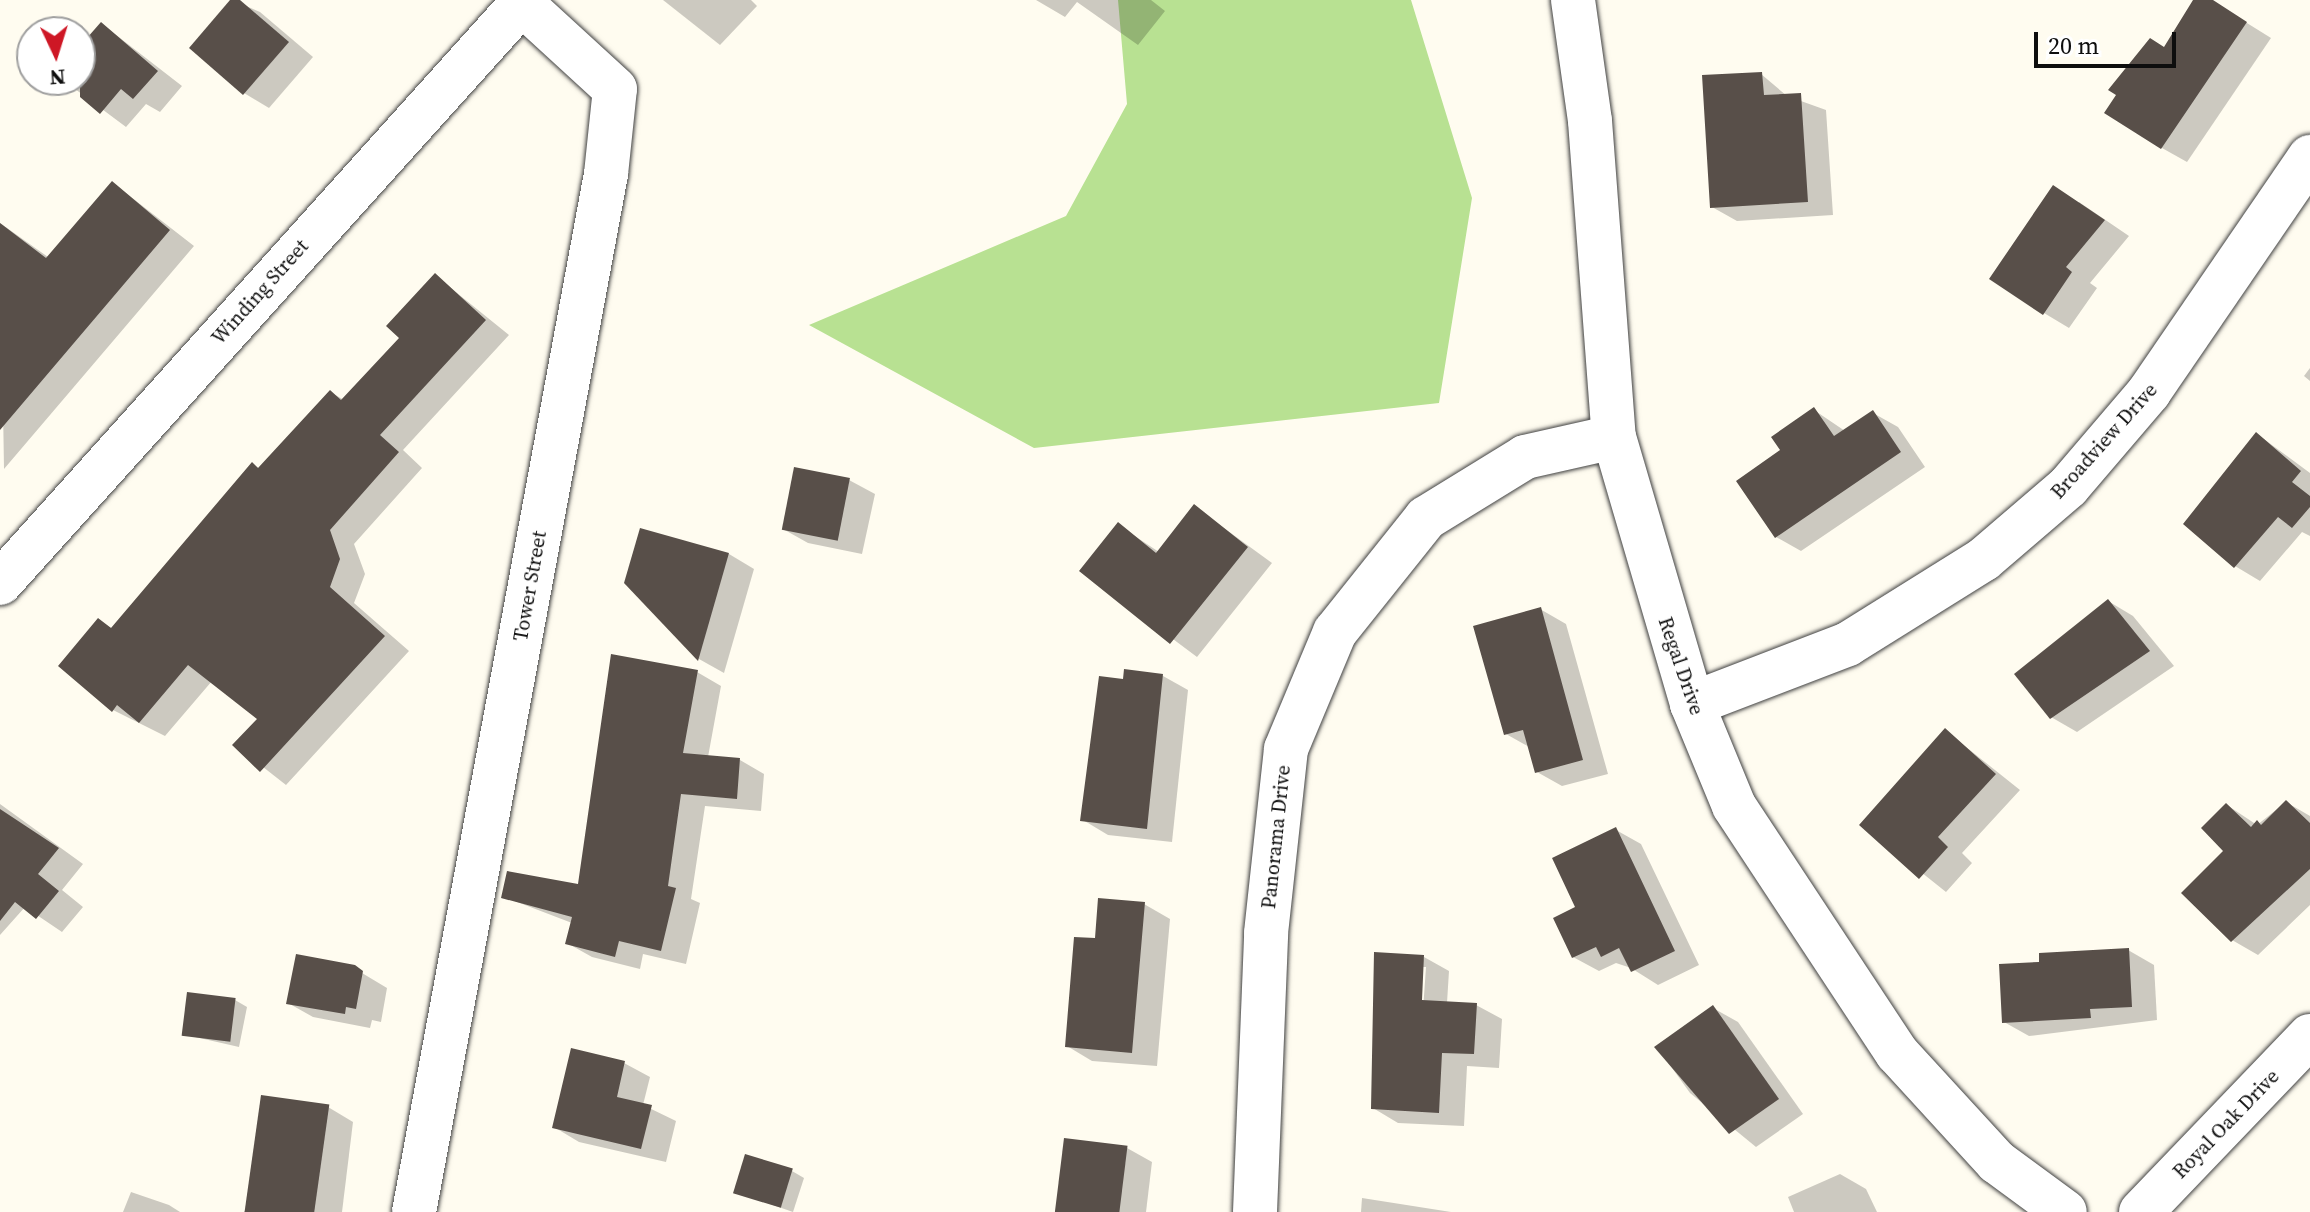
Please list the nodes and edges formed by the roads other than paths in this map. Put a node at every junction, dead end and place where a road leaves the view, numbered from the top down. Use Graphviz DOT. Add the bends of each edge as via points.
graph roads {
  1 [pos="1573,0"];
  2 [pos="520,2"];
  3 [pos="2310,157"];
  4 [pos="1614,437"];
  5 [pos="0,583"];
  6 [pos="1692,704"];
  7 [pos="2310,1036"];
  8 [pos="414,1212"];
  9 [pos="1255,1212"];
  10 [pos="2065,1212"];
  11 [pos="2141,1212"];
  1 -- 4 [label="street, Regal Drive" via="1590,121"];
  2 -- 5 [label="street, Winding Street"];
  2 -- 8 [label="street, Tower Street" via="615,89 606,174"];
  3 -- 6 [label="street, Broadview Drive" via="2149,392 2068,487 1984,559 1848,644"];
  4 -- 6 [label="street, Regal Drive"];
  4 -- 9 [label="street, Panorama Drive" via="1525,457 1426,518 1335,632 1286,749 1266,933"];
  6 -- 10 [label="street, Regal Drive" via="1734,806 1897,1053 1997,1162"];
  7 -- 11 [label="street, Royal Oak Drive"];
}
